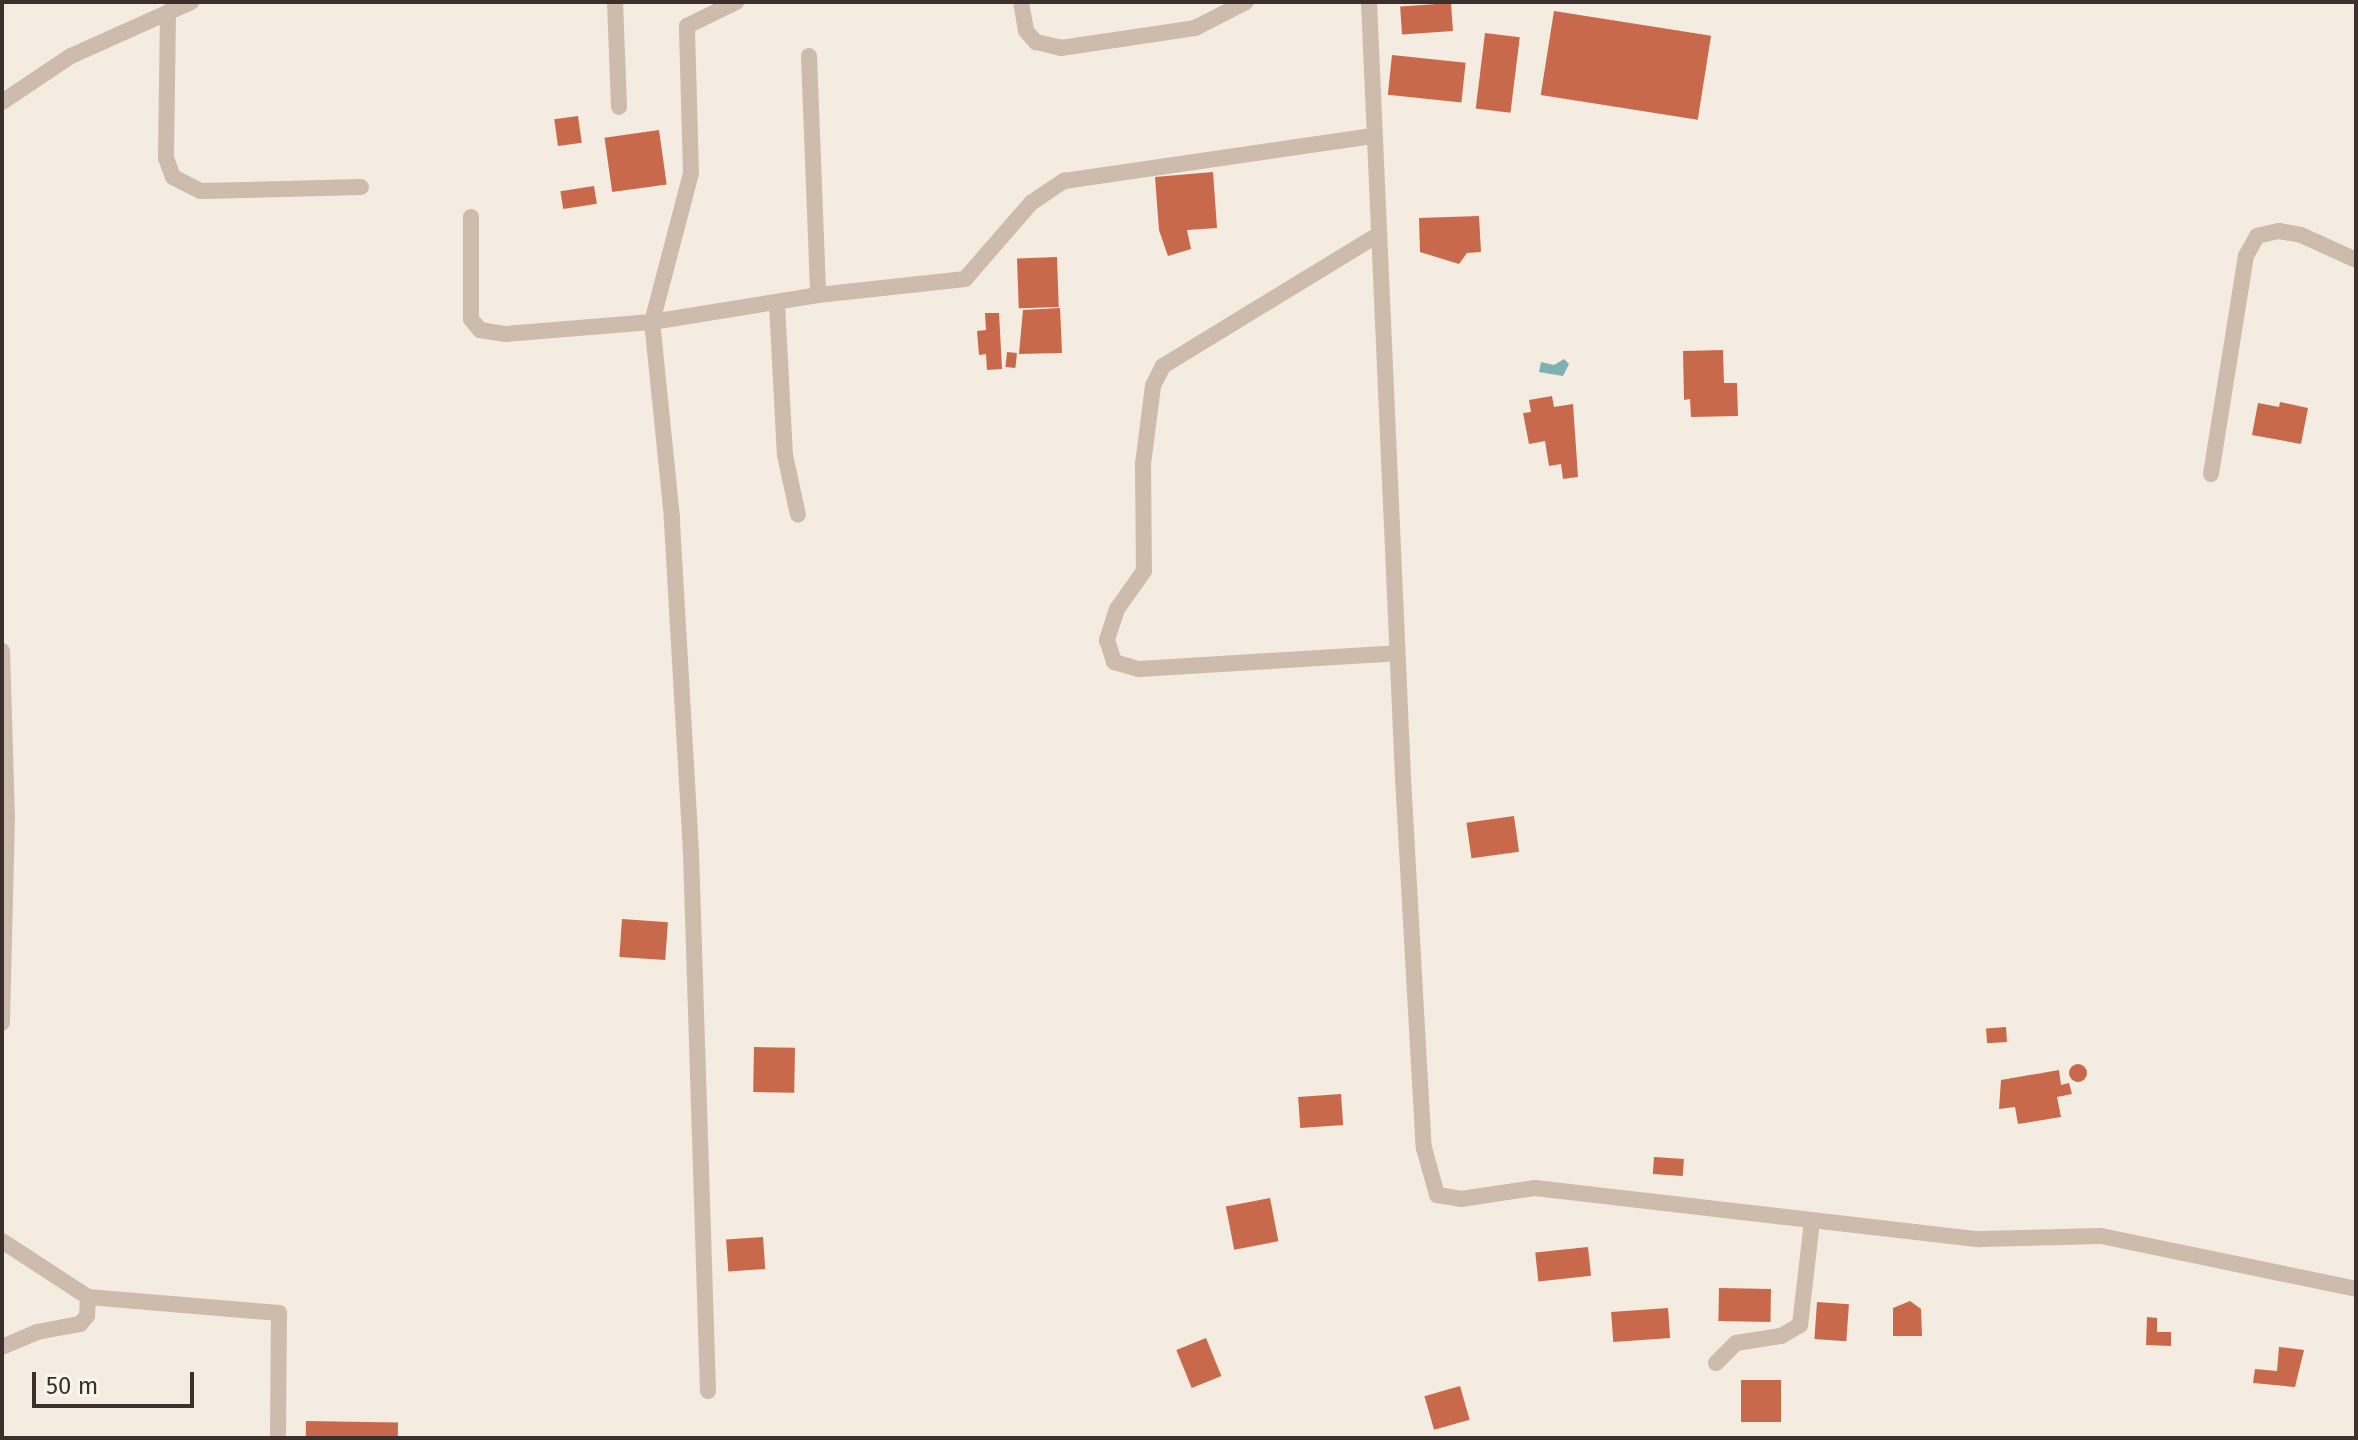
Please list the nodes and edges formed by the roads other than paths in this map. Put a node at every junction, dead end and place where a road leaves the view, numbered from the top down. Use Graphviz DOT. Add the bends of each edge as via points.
graph roads {
  1 [pos="191,2"];
  2 [pos="615,2"];
  3 [pos="736,2"];
  4 [pos="1021,2"];
  5 [pos="1246,2"];
  6 [pos="1369,2"];
  7 [pos="168,12"];
  8 [pos="809,56"];
  9 [pos="2,102"];
  10 [pos="619,107"];
  11 [pos="1371,136"];
  12 [pos="361,187"];
  13 [pos="471,217"];
  14 [pos="1376,236"];
  15 [pos="2356,260"];
  16 [pos="818,295"];
  17 [pos="777,304"];
  18 [pos="652,322"];
  19 [pos="2211,474"];
  20 [pos="798,515"];
  21 [pos="2,651"];
  22 [pos="1397,653"];
  23 [pos="2,1023"];
  24 [pos="1812,1222"];
  25 [pos="2,1241"];
  26 [pos="2356,1289"];
  27 [pos="88,1297"];
  28 [pos="2,1347"];
  29 [pos="1716,1363"];
  30 [pos="708,1391"];
  31 [pos="278,1438"];
  1 -- 7 [label="street"];
  2 -- 10 [label="street"];
  3 -- 18 [label="street" via="687,26 691,173"];
  4 -- 5 [label="street" via="1026,31 1036,42 1061,48 1195,28"];
  6 -- 11 [label="street"];
  7 -- 9 [label="street" via="71,56"];
  7 -- 12 [label="street" via="166,158 173,177 201,191"];
  8 -- 16 [label="street"];
  11 -- 14 [label="street"];
  11 -- 16 [label="street" via="1064,181 1031,203 965,279"];
  13 -- 18 [label="street" via="471,319 480,330 506,334"];
  14 -- 22 [label="street"];
  14 -- 22 [label="street" via="1163,366 1153,386 1143,464 1144,571 1117,609 1107,640 1114,662 1139,669"];
  15 -- 19 [label="street" via="2301,235 2279,231 2257,236 2246,256"];
  16 -- 17 [label="street"];
  17 -- 18 [label="street"];
  17 -- 20 [label="street" via="785,455"];
  18 -- 30 [label="street" via="672,518 690,836"];
  21 -- 23 [label="street" via="7,815"];
  22 -- 24 [label="street" via="1424,1148 1437,1195 1461,1199 1535,1188"];
  24 -- 26 [label="street" via="1979,1239 2101,1236"];
  24 -- 29 [label="street" via="1800,1325 1781,1336 1736,1343"];
  25 -- 27 [label="street"];
  27 -- 28 [label="street" via="87,1316 80,1324 37,1332"];
  27 -- 31 [label="street" via="279,1313"];
}
